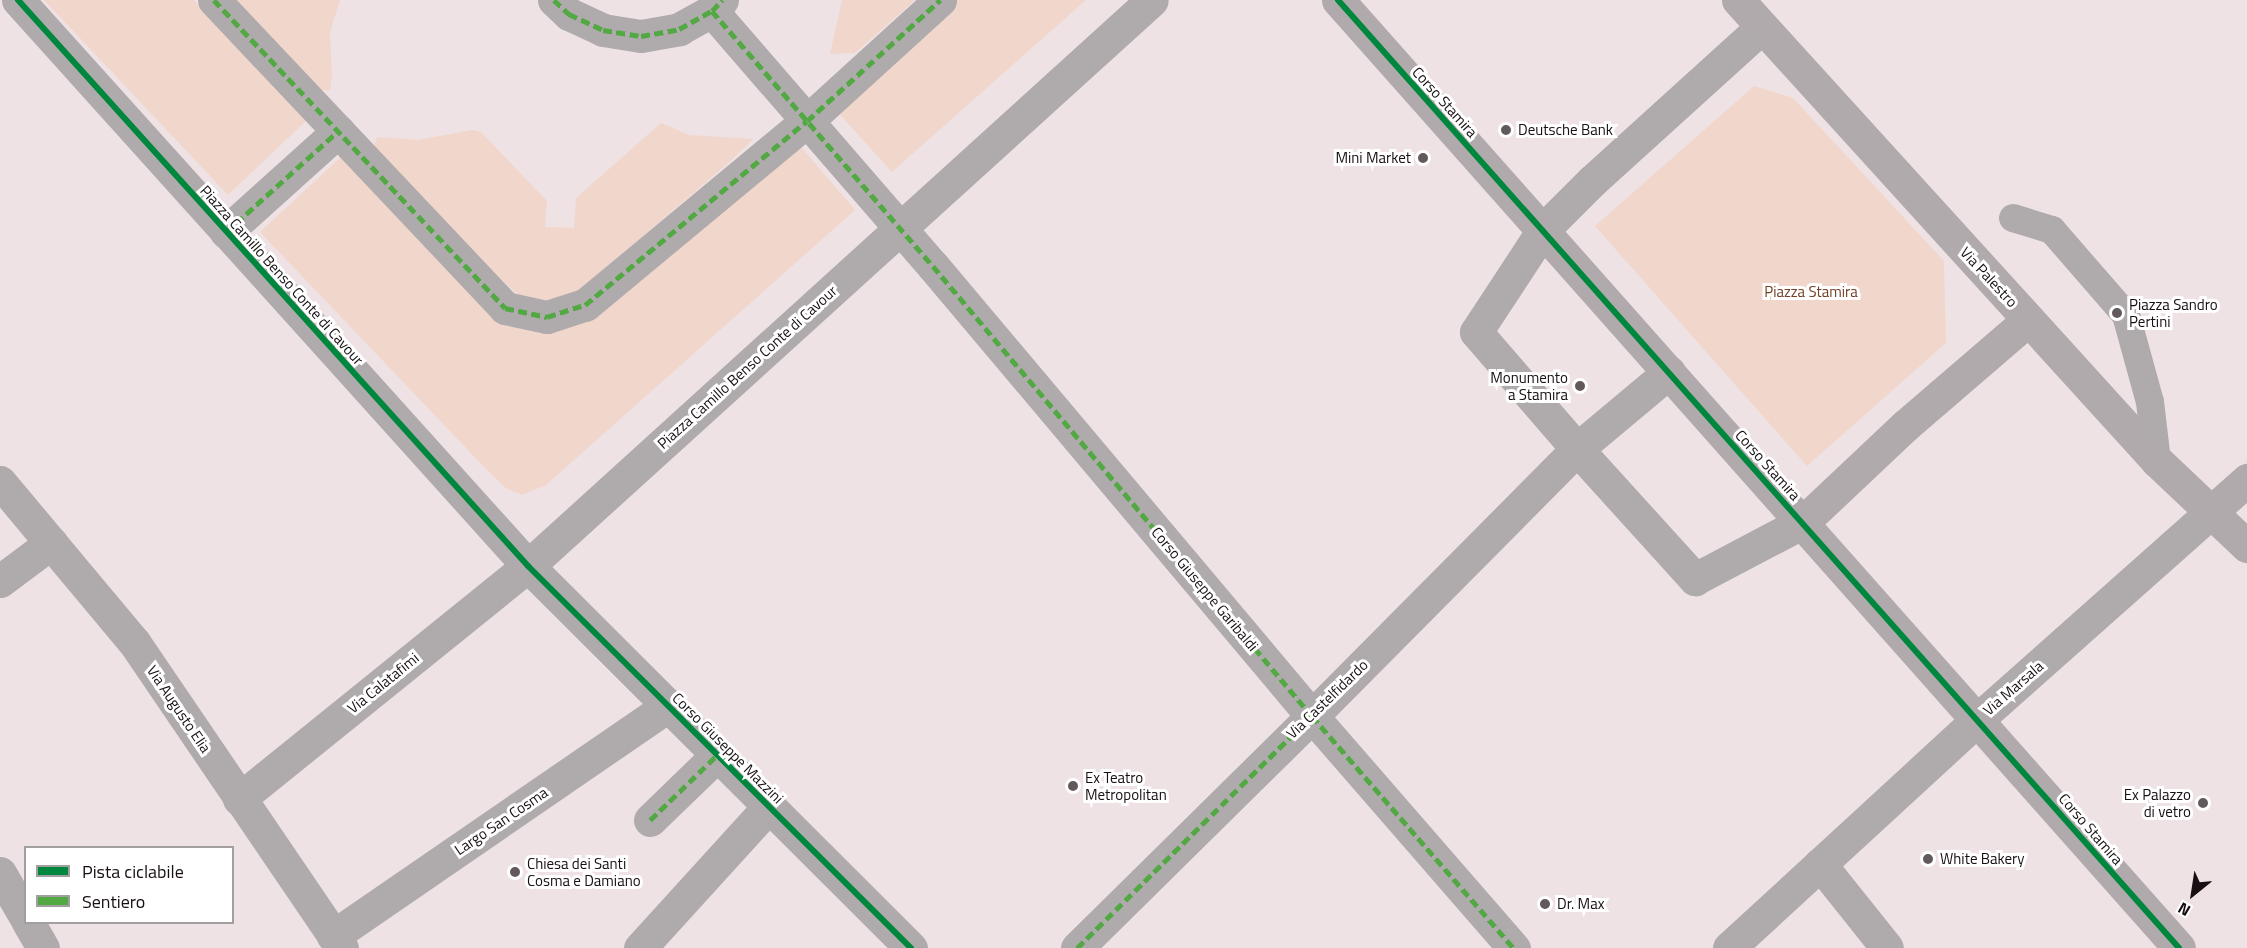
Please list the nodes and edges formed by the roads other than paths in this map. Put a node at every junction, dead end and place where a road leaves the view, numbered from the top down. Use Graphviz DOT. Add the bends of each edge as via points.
graph roads {
  1 [pos="18,0"];
  2 [pos="214,0"];
  3 [pos="554,0"];
  4 [pos="940,0"];
  5 [pos="1152,0"];
  6 [pos="1338,0"];
  7 [pos="1738,0"];
  8 [pos="717,5"];
  9 [pos="1762,27"];
  10 [pos="807,121"];
  11 [pos="338,131"];
  12 [pos="2013,218"];
  13 [pos="900,227"];
  14 [pos="1543,230"];
  15 [pos="226,232"];
  16 [pos="2028,320"];
  17 [pos="1669,372"];
  18 [pos="1576,449"];
  19 [pos="2157,461"];
  20 [pos="2247,480"];
  21 [pos="0,482"];
  22 [pos="2212,511"];
  23 [pos="1803,522"];
  24 [pos="51,543"];
  25 [pos="2247,546"];
  26 [pos="528,566"];
  27 [pos="0,580"];
  28 [pos="668,706"];
  29 [pos="1312,716"];
  30 [pos="1977,719"];
  31 [pos="717,755"];
  32 [pos="239,799"];
  33 [pos="769,806"];
  34 [pos="650,820"];
  35 [pos="1820,864"];
  36 [pos="0,873"];
  37 [pos="24,915"];
  38 [pos="29,924"];
  39 [pos="338,942"];
  40 [pos="43,948"];
  41 [pos="640,948"];
  42 [pos="911,948"];
  43 [pos="1077,948"];
  44 [pos="1514,948"];
  45 [pos="1729,948"];
  46 [pos="1887,948"];
  47 [pos="2179,948"];
  1 -- 15 [label="street, Piazza Camillo Benso Conte di Cavour"];
  2 -- 11 [label="street"];
  3 -- 8 [label="street" via="569,14 603,30 641,36 679,29"];
  4 -- 10 [label="street"];
  5 -- 13 [label="street, Piazza Camillo Benso Conte di Cavour"];
  6 -- 14 [label="street, Corso Stamira"];
  7 -- 9 [label="street, Via Palestro"];
  8 -- 10 [label="street"];
  9 -- 14 [label="street"];
  9 -- 16 [label="street, Via Palestro"];
  10 -- 11 [label="street" via="585,306 547,317 505,308"];
  10 -- 13 [label="street"];
  11 -- 15 [label="street, Piazza Camillo Benso Conte di Cavour"];
  12 -- 19 [label="lane" via="2052,230 2126,315 2150,402"];
  13 -- 26 [label="street, Piazza Camillo Benso Conte di Cavour"];
  13 -- 29 [label="street, Corso Giuseppe Garibaldi"];
  14 -- 17 [label="street, Corso Stamira"];
  14 -- 18 [label="street" via="1476,332"];
  15 -- 26 [label="street, Piazza Camillo Benso Conte di Cavour"];
  16 -- 19 [label="street, Via Palestro"];
  16 -- 23 [label="street" via="1906,425"];
  17 -- 18 [label="street"];
  17 -- 23 [label="street, Corso Stamira"];
  18 -- 23 [label="street" via="1695,579"];
  18 -- 29 [label="street, Via Castelfidardo"];
  19 -- 22 [label="street, Via Palestro"];
  20 -- 22 [label="street, Via Marsala"];
  21 -- 24 [label="street, Via Augusto Elia"];
  22 -- 25 [label="street, Via Palestro"];
  22 -- 30 [label="street, Via Marsala"];
  23 -- 30 [label="street, Corso Stamira"];
  24 -- 27 [label="street"];
  24 -- 32 [label="street, Via Augusto Elia" via="134,642"];
  26 -- 28 [label="street, Corso Giuseppe Mazzini"];
  26 -- 32 [label="street, Via Calatafimi"];
  28 -- 31 [label="street, Corso Giuseppe Mazzini"];
  28 -- 39 [label="street, Largo San Cosma"];
  29 -- 43 [label="street, Via Castelfidardo"];
  29 -- 44 [label="street, Corso Giuseppe Garibaldi"];
  30 -- 35 [label="street, Via Marsala"];
  30 -- 47 [label="street, Corso Stamira"];
  31 -- 33 [label="street, Corso Giuseppe Mazzini"];
  31 -- 34 [label="street"];
  32 -- 39 [label="street, Via Augusto Elia"];
  33 -- 41 [label="street"];
  33 -- 42 [label="street, Corso Giuseppe Mazzini"];
  35 -- 45 [label="street, Via Marsala"];
  35 -- 46 [label="street"];
  36 -- 37 [label="street"];
  38 -- 40 [label="street"];
}
